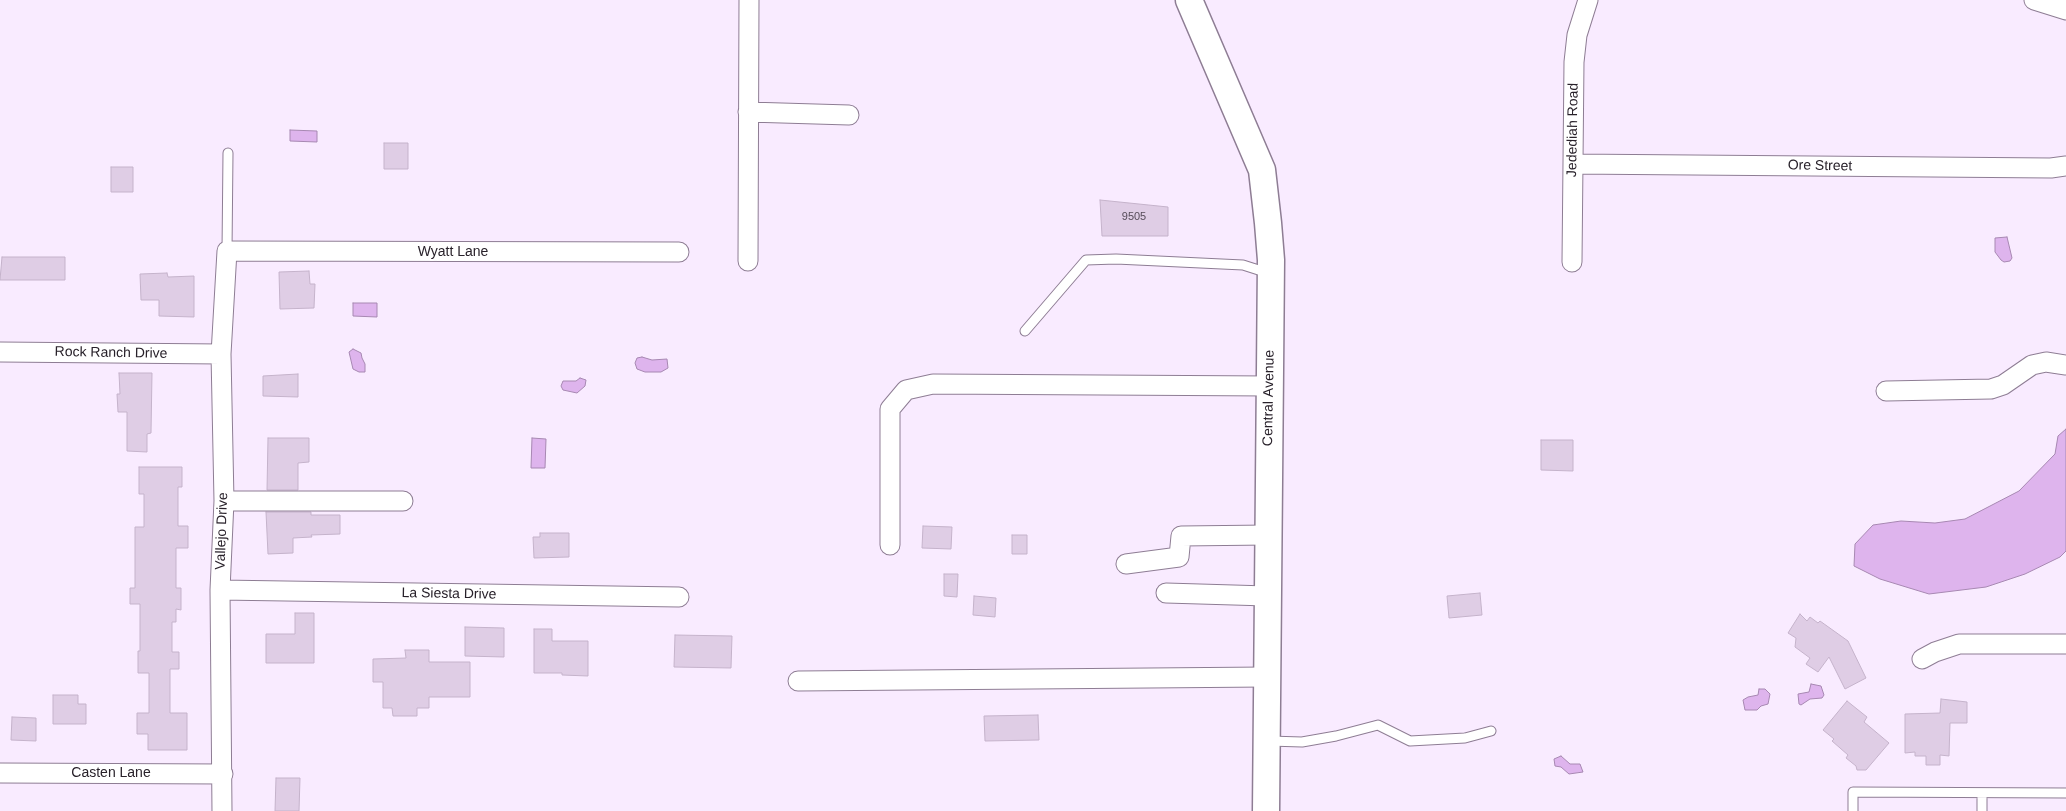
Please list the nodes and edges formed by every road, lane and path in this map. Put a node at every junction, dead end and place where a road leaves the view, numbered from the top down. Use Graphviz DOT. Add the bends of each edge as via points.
graph roads {
  1 [pos="748,0"];
  2 [pos="1190,0"];
  3 [pos="1588,0"];
  4 [pos="2034,0"];
  5 [pos="2066,10"];
  6 [pos="748,112"];
  7 [pos="849,115"];
  8 [pos="228,153"];
  9 [pos="1573,164"];
  10 [pos="2066,166"];
  11 [pos="226,251"];
  12 [pos="679,252"];
  13 [pos="748,261"];
  14 [pos="1572,262"];
  15 [pos="1271,274"];
  16 [pos="1025,331"];
  17 [pos="0,352"];
  18 [pos="221,354"];
  19 [pos="2066,365"];
  20 [pos="1270,386"];
  21 [pos="1886,391"];
  22 [pos="224,501"];
  23 [pos="403,501"];
  24 [pos="1268,535"];
  25 [pos="890,545"];
  26 [pos="1126,564"];
  27 [pos="220,590"];
  28 [pos="1166,593"];
  29 [pos="1267,596"];
  30 [pos="678,597"];
  31 [pos="2066,644"];
  32 [pos="1922,659"];
  33 [pos="1266,677"];
  34 [pos="798,681"];
  35 [pos="1490,731"];
  36 [pos="1266,741"];
  37 [pos="0,773"];
  38 [pos="222,774"];
  39 [pos="2066,792"];
  40 [pos="1982,793"];
  41 [pos="222,811"];
  42 [pos="1266,811"];
  43 [pos="1853,811"];
  44 [pos="1982,811"];
  1 -- 6 [label="street"];
  2 -- 15 [label="street, Central Avenue" via="1262,170"];
  3 -- 9 [label="street, Jedediah Road" via="1577,35 1574,62"];
  4 -- 5 [label="street"];
  6 -- 7 [label="street"];
  6 -- 13 [label="street"];
  8 -- 11 [label="lane"];
  9 -- 10 [label="street, Ore Street"];
  9 -- 14 [label="street, Jedediah Road"];
  11 -- 12 [label="street, Wyatt Lane"];
  11 -- 18 [label="street, Vallejo Drive"];
  15 -- 16 [label="lane" via="1243,264 1086,260"];
  15 -- 20 [label="street, Central Avenue"];
  17 -- 18 [label="street, Rock Ranch Drive"];
  18 -- 22 [label="street, Vallejo Drive"];
  19 -- 21 [label="street" via="2046,362 2032,365 2003,385 1991,389"];
  20 -- 24 [label="street, Central Avenue"];
  20 -- 25 [label="street" via="933,384 906,390 890,409"];
  22 -- 23 [label="street"];
  22 -- 27 [label="street, Vallejo Drive"];
  24 -- 26 [label="street" via="1181,536 1179,557"];
  24 -- 29 [label="street, Central Avenue"];
  27 -- 30 [label="street, La Siesta Drive"];
  27 -- 38 [label="street, Vallejo Drive"];
  28 -- 29 [label="street"];
  29 -- 33 [label="street, Central Avenue"];
  31 -- 32 [label="street" via="1959,644"];
  33 -- 34 [label="street"];
  33 -- 36 [label="street, Central Avenue"];
  35 -- 36 [label="lane" via="1466,738 1410,741 1378,726 1302,742"];
  36 -- 42 [label="street, Central Avenue"];
  37 -- 38 [label="street, Casten Lane"];
  38 -- 41 [label="street, Vallejo Drive"];
  39 -- 40 [label="lane"];
  40 -- 43 [label="lane" via="1853,792"];
  40 -- 44 [label="lane"];
}
